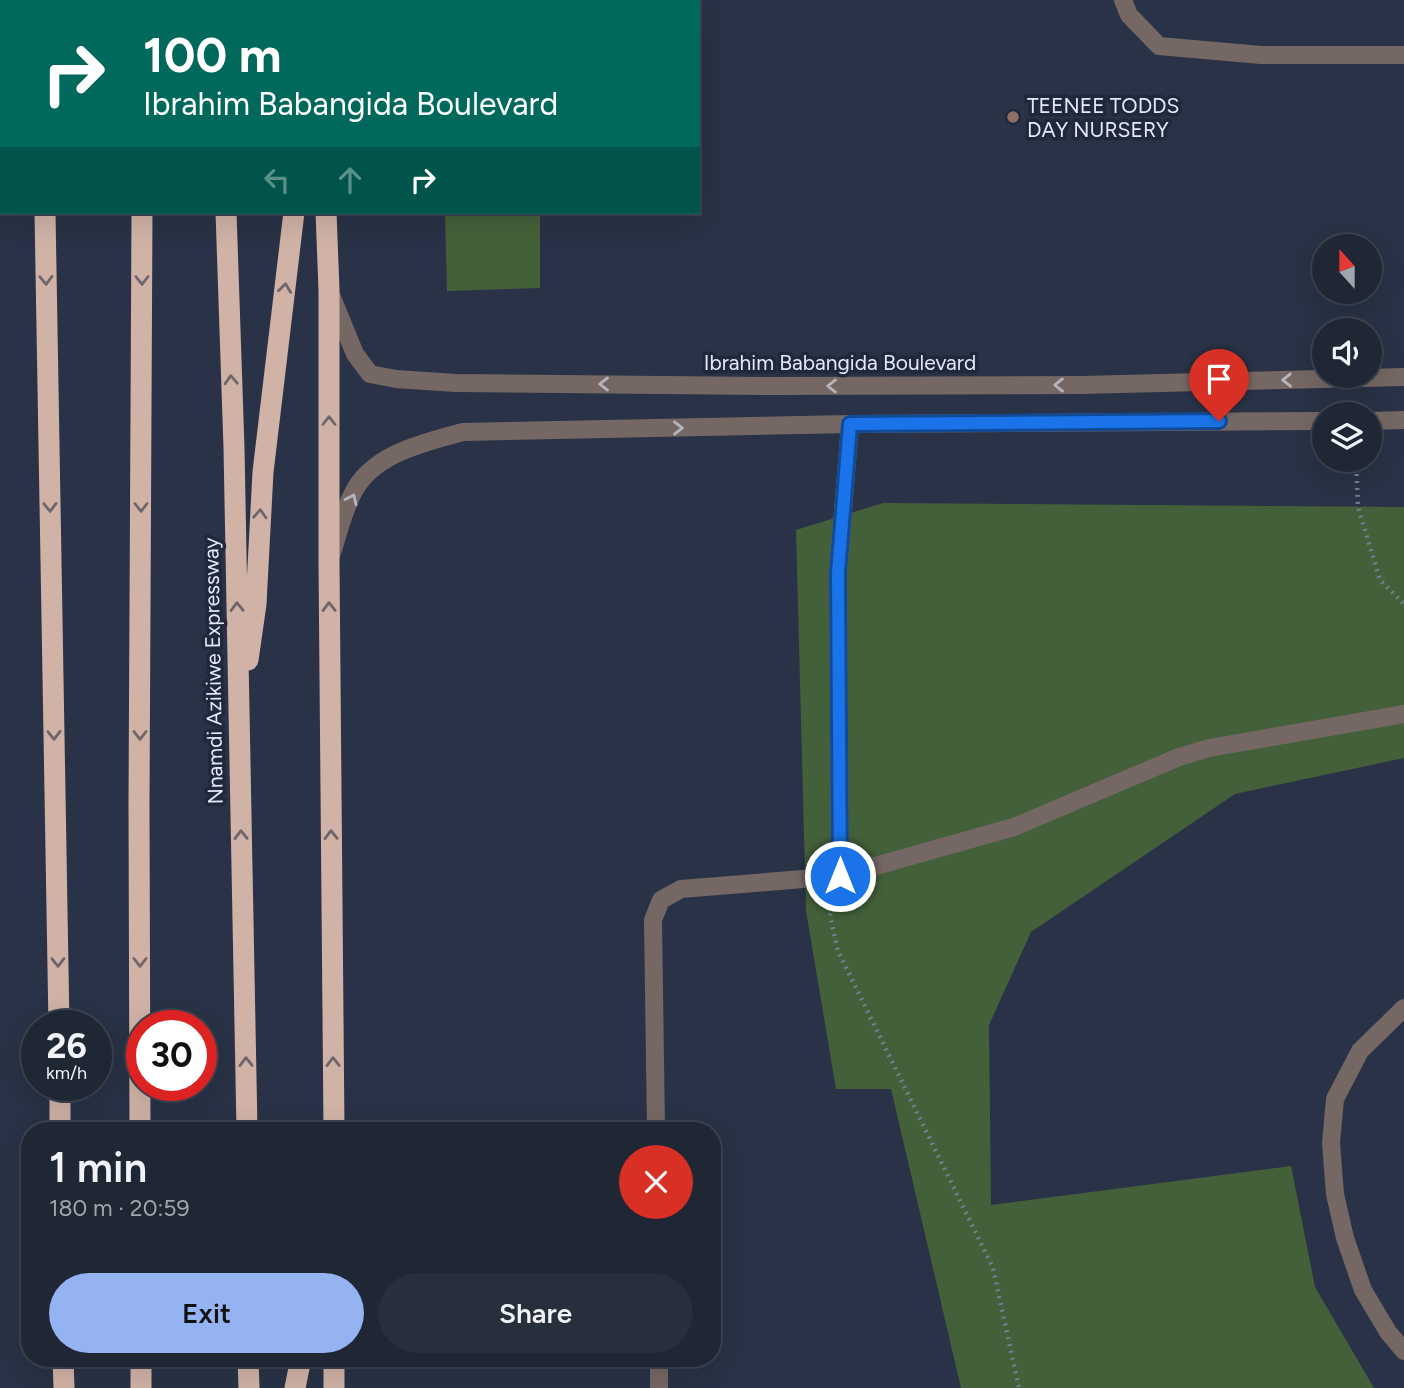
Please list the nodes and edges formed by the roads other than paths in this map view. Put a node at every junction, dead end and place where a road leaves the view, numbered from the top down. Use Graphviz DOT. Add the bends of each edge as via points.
graph roads {
  1 [pos="1123,0"];
  2 [pos="1404,55"];
  3 [pos="45,214"];
  4 [pos="142,214"];
  5 [pos="226,214"];
  6 [pos="295,214"];
  7 [pos="326,214"];
  8 [pos="329,290"];
  9 [pos="1404,377"];
  10 [pos="1312,421"];
  11 [pos="1382,421"];
  12 [pos="1404,421"];
  13 [pos="850,424"];
  14 [pos="329,562"];
  15 [pos="1404,714"];
  16 [pos="239,728"];
  17 [pos="840,876"];
  18 [pos="1404,1008"];
  19 [pos="59,1010"];
  20 [pos="60,1101"];
  21 [pos="60,1122"];
  22 [pos="141,1122"];
  23 [pos="247,1122"];
  24 [pos="334,1122"];
  25 [pos="656,1122"];
  26 [pos="1404,1351"];
  27 [pos="63,1367"];
  28 [pos="141,1367"];
  29 [pos="248,1367"];
  30 [pos="299,1367"];
  31 [pos="334,1367"];
  32 [pos="659,1367"];
  33 [pos="64,1388"];
  34 [pos="141,1388"];
  35 [pos="249,1388"];
  36 [pos="295,1388"];
  37 [pos="334,1388"];
  38 [pos="659,1388"];
  1 -- 2 [label="street" via="1129,15 1159,46 1261,55"];
  3 -- 19 [label="highway, one-way"];
  4 -- 22 [label="highway, one-way"];
  16 -- 5 [label="highway, Nnamdi Azikiwe Expressway, one-way"];
  16 -- 6 [label="highway, one-way" via="256,604 263,472"];
  7 -- 8 [label="highway"];
  9 -- 8 [label="street, Ibrahim Babangida Boulevard, one-way" via="826,386 396,379 370,374 355,354"];
  14 -- 8 [label="highway, one-way"];
  10 -- 13 [label="street"];
  11 -- 12 [label="street"];
  14 -- 13 [label="street, one-way" via="352,494 372,470 395,454 463,432"];
  13 -- 17 [label="street" via="838,573"];
  24 -- 14 [label="highway, one-way"];
  15 -- 17 [label="street" via="1209,748 1014,827"];
  23 -- 16 [label="highway, Nnamdi Azikiwe Expressway, one-way"];
  17 -- 25 [label="street" via="681,889 662,900 653,920"];
  18 -- 26 [label="street" via="1360,1051 1335,1099 1331,1143 1335,1194 1363,1290"];
  20 -- 21 [label="highway"];
  27 -- 33 [label="highway"];
  28 -- 34 [label="highway"];
  29 -- 35 [label="highway"];
  30 -- 36 [label="highway"];
  31 -- 37 [label="highway"];
  32 -- 38 [label="street"];
}
